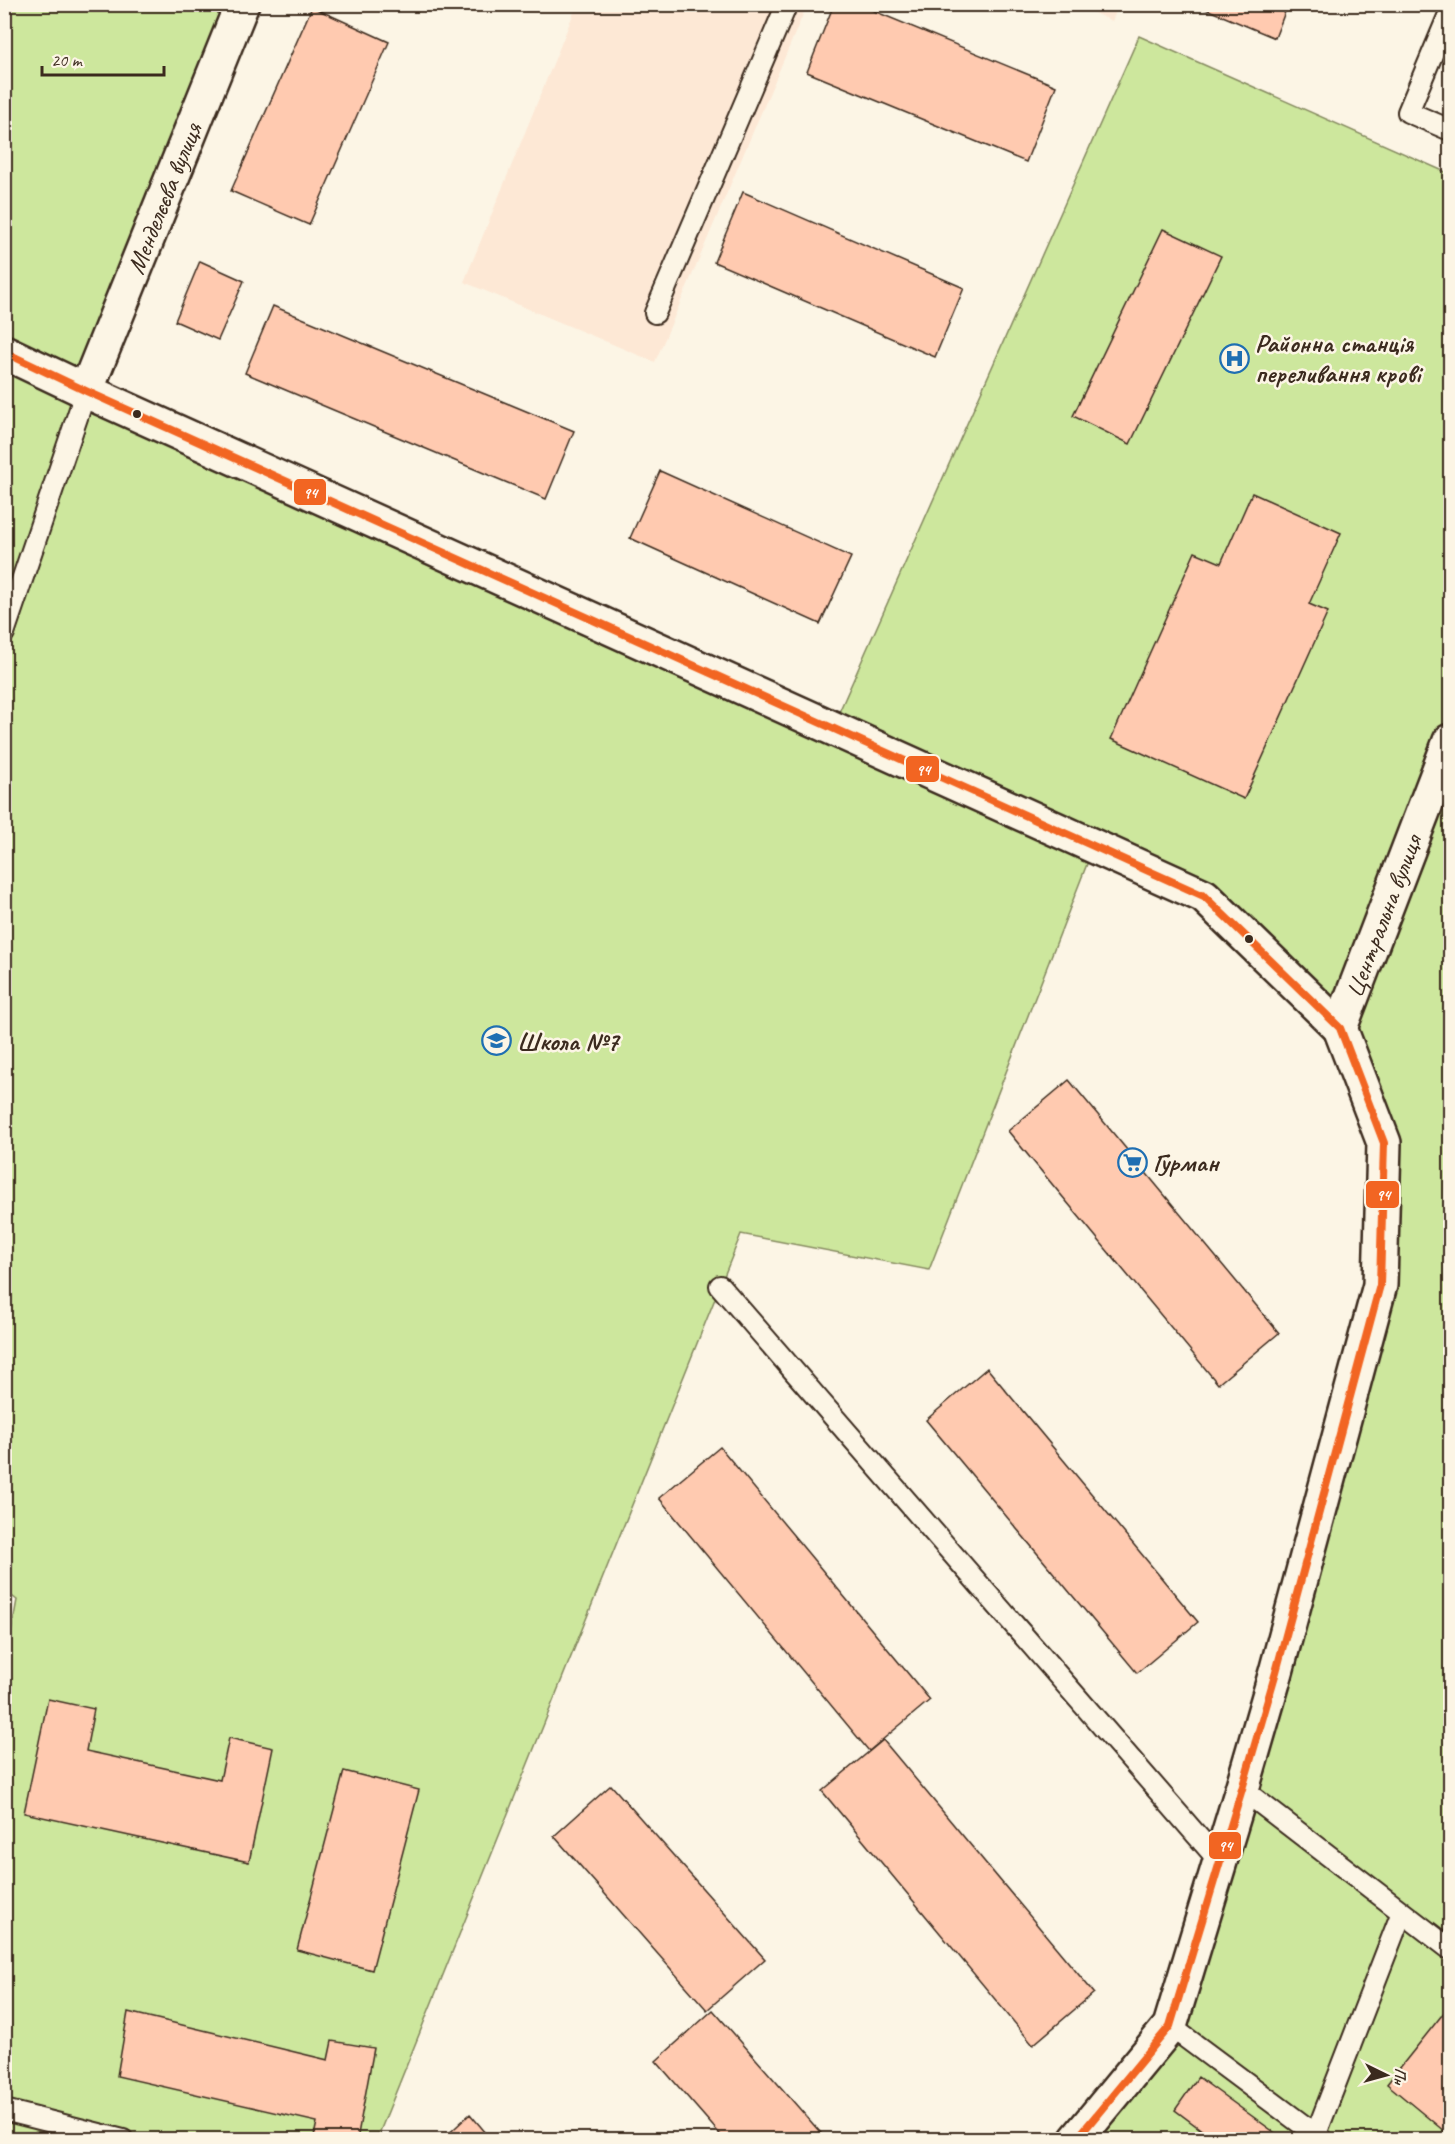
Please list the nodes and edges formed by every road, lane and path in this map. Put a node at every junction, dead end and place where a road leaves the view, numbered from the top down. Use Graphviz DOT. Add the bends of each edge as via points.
graph roads {
  1 [pos="242,4"];
  2 [pos="787,4"];
  3 [pos="1450,12"];
  4 [pos="1450,130"];
  5 [pos="655,313"];
  6 [pos="4,352"];
  7 [pos="86,391"];
  8 [pos="4,633"];
  9 [pos="1450,741"];
  10 [pos="1340,1028"];
  11 [pos="720,1286"];
  12 [pos="1242,1789"];
  13 [pos="1220,1862"];
  14 [pos="1402,1912"];
  15 [pos="1450,1949"];
  16 [pos="1170,2026"];
  17 [pos="4,2110"];
  18 [pos="1320,2137"];
  19 [pos="123,2139"];
  20 [pos="1076,2139"];
  1 -- 7 [label="street, Менделєєва вулиця"];
  2 -- 5 [label="lane"];
  3 -- 4 [label="lane" via="1408,112"];
  6 -- 7 [label="street, Центральна вулиця"];
  7 -- 8 [label="lane"];
  7 -- 10 [label="street, Центральна вулиця" via="1204,896"];
  9 -- 10 [label="street, Центральна вулиця"];
  10 -- 12 [label="street" via="1384,1143 1380,1285"];
  11 -- 13 [label="lane"];
  12 -- 13 [label="street"];
  12 -- 14 [label="lane"];
  13 -- 16 [label="street"];
  14 -- 15 [label="lane"];
  14 -- 18 [label="lane"];
  16 -- 18 [label="lane"];
  16 -- 20 [label="street"];
  17 -- 19 [label="lane"];
}
